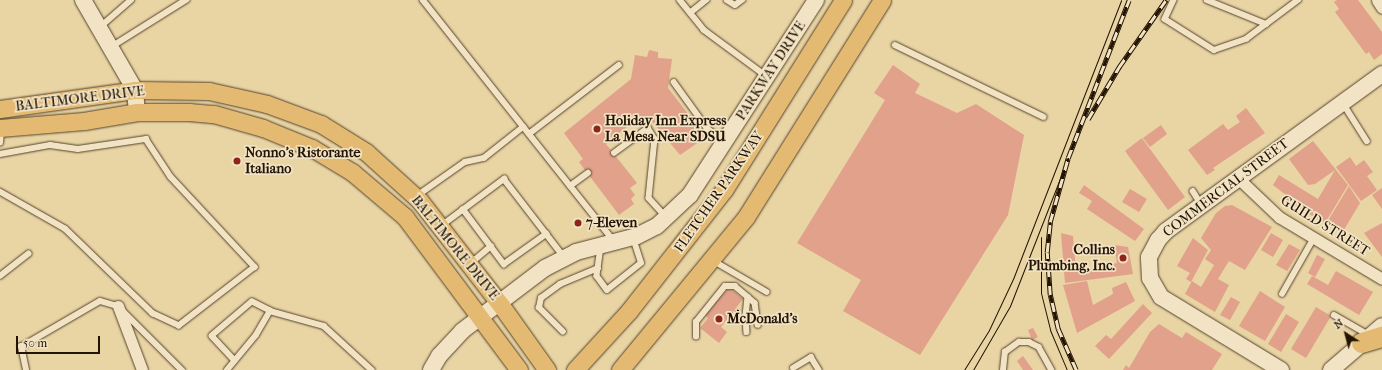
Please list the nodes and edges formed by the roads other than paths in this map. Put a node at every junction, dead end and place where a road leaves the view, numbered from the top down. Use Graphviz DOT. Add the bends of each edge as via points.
graph roads {
  1 [pos="83,0"];
  2 [pos="131,0"];
  3 [pos="186,0"];
  4 [pos="423,0"];
  5 [pos="680,0"];
  6 [pos="706,0"];
  7 [pos="727,0"];
  8 [pos="742,0"];
  9 [pos="816,0"];
  10 [pos="843,0"];
  11 [pos="882,0"];
  12 [pos="1174,0"];
  13 [pos="1207,0"];
  14 [pos="1298,0"];
  15 [pos="1377,0"];
  16 [pos="1382,8"];
  17 [pos="690,13"];
  18 [pos="1266,24"];
  19 [pos="99,28"];
  20 [pos="895,45"];
  21 [pos="110,47"];
  22 [pos="619,65"];
  23 [pos="1382,74"];
  24 [pos="767,76"];
  25 [pos="674,82"];
  26 [pos="135,90"];
  27 [pos="1343,103"];
  28 [pos="0,109"];
  29 [pos="137,112"];
  30 [pos="1044,117"];
  31 [pos="523,127"];
  32 [pos="0,133"];
  33 [pos="529,134"];
  34 [pos="1367,141"];
  35 [pos="725,142"];
  36 [pos="614,153"];
  37 [pos="0,154"];
  38 [pos="588,172"];
  39 [pos="1238,178"];
  40 [pos="570,186"];
  41 [pos="1193,191"];
  42 [pos="0,192"];
  43 [pos="416,197"];
  44 [pos="1202,204"];
  45 [pos="463,209"];
  46 [pos="666,217"];
  47 [pos="440,226"];
  48 [pos="546,234"];
  49 [pos="632,237"];
  50 [pos="1314,238"];
  51 [pos="608,244"];
  52 [pos="491,246"];
  53 [pos="28,254"];
  54 [pos="565,258"];
  55 [pos="712,260"];
  56 [pos="469,264"];
  57 [pos="598,268"];
  58 [pos="0,276"];
  59 [pos="1382,279"];
  60 [pos="767,292"];
  61 [pos="1282,294"];
  62 [pos="748,297"];
  63 [pos="500,304"];
  64 [pos="118,306"];
  65 [pos="270,311"];
  66 [pos="1334,315"];
  67 [pos="480,318"];
  68 [pos="758,326"];
  69 [pos="563,332"];
  70 [pos="747,332"];
  71 [pos="1374,336"];
  72 [pos="696,337"];
  73 [pos="234,360"];
  74 [pos="792,369"];
  75 [pos="26,370"];
  76 [pos="142,370"];
  77 [pos="182,370"];
  78 [pos="227,370"];
  79 [pos="372,370"];
  80 [pos="431,370"];
  81 [pos="518,370"];
  82 [pos="547,370"];
  83 [pos="575,370"];
  84 [pos="620,370"];
  85 [pos="819,370"];
  86 [pos="1003,370"];
  87 [pos="1052,370"];
  88 [pos="1281,370"];
  89 [pos="1331,370"];
  1 -- 19 [label="street"];
  2 -- 19 [label="lane"];
  3 -- 21 [label="lane"];
  4 -- 31 [label="lane"];
  5 -- 17 [label="lane"];
  6 -- 17 [label="lane"];
  7 -- 8 [label="lane" via="735,5"];
  9 -- 24 [label="street, PARKWAY DRIVE"];
  10 -- 83 [label="main road, FLETCHER PARKWAY" via="724,190 629,311"];
  11 -- 55 [label="main road" via="746,217"];
  12 -- 18 [label="lane" via="1164,19 1214,50 1246,39"];
  13 -- 18 [label="lane"];
  14 -- 18 [label="lane"];
  15 -- 16 [label="street"];
  17 -- 24 [label="lane" via="704,30"];
  19 -- 21 [label="street"];
  20 -- 30 [label="lane"];
  21 -- 26 [label="street"];
  22 -- 33 [label="lane"];
  23 -- 27 [label="street, COMMERCIAL STREET"];
  24 -- 35 [label="street, PARKWAY DRIVE"];
  25 -- 35 [label="lane" via="707,128"];
  26 -- 28 [label="main road, BALTIMORE DRIVE"];
  26 -- 29 [label="street"];
  26 -- 43 [label="main road, BALTIMORE DRIVE" via="209,91 267,104 321,124 366,152"];
  27 -- 34 [label="lane"];
  27 -- 39 [label="street, COMMERCIAL STREET"];
  28 -- 32 [label="main road"];
  29 -- 32 [label="main road, BALTIMORE DRIVE"];
  29 -- 67 [label="main road, BALTIMORE DRIVE" via="214,114 263,128 312,148 352,172 405,217"];
  31 -- 33 [label="lane"];
  31 -- 43 [label="lane" via="484,158 465,162"];
  33 -- 40 [label="lane"];
  35 -- 46 [label="street, PARKWAY DRIVE" via="690,195"];
  36 -- 46 [label="lane" via="648,128 655,139 649,198"];
  37 -- 42 [label="lane" via="50,145 78,149 146,139 171,177 255,267 179,326 153,314 65,230"];
  38 -- 40 [label="lane"];
  39 -- 44 [label="street, COMMERCIAL STREET"];
  39 -- 50 [label="street, GUILD STREET" via="1279,217"];
  40 -- 51 [label="lane"];
  41 -- 44 [label="lane"];
  43 -- 47 [label="main road, BALTIMORE DRIVE"];
  44 -- 88 [label="street, COMMERCIAL STREET" via="1158,240 1149,257 1150,278 1161,297 1172,305"];
  45 -- 47 [label="lane"];
  45 -- 48 [label="lane" via="504,179"];
  45 -- 52 [label="lane"];
  46 -- 49 [label="street, PARKWAY DRIVE" via="657,226"];
  47 -- 56 [label="main road, BALTIMORE DRIVE"];
  48 -- 52 [label="lane" via="504,264"];
  48 -- 54 [label="lane"];
  49 -- 51 [label="street, PARKWAY DRIVE"];
  49 -- 57 [label="lane" via="641,263 607,290 597,276"];
  50 -- 59 [label="street, GUILD STREET"];
  50 -- 61 [label="lane"];
  51 -- 54 [label="street, PARKWAY DRIVE"];
  51 -- 57 [label="lane"];
  52 -- 56 [label="lane"];
  53 -- 58 [label="lane"];
  54 -- 63 [label="street, PARKWAY DRIVE" via="545,268"];
  55 -- 60 [label="lane"];
  55 -- 84 [label="main road"];
  56 -- 63 [label="main road, BALTIMORE DRIVE"];
  57 -- 69 [label="lane" via="560,284 541,298 539,308"];
  62 -- 68 [label="lane" via="755,303"];
  62 -- 70 [label="lane"];
  62 -- 72 [label="lane" via="735,286 725,286 696,322"];
  63 -- 67 [label="street, PARKWAY DRIVE"];
  63 -- 82 [label="main road, BALTIMORE DRIVE"];
  64 -- 75 [label="lane" via="100,301 21,347"];
  64 -- 76 [label="street"];
  64 -- 77 [label="lane"];
  65 -- 73 [label="lane" via="256,335"];
  65 -- 73 [label="lane" via="252,302 212,336"];
  65 -- 79 [label="lane" via="324,326"];
  66 -- 71 [label="lane"];
  67 -- 80 [label="street, PARKWAY DRIVE" via="462,331 439,356"];
  67 -- 81 [label="main road, BALTIMORE DRIVE"];
  71 -- 89 [label="street"];
  73 -- 78 [label="lane"];
  74 -- 85 [label="lane" via="811,357"];
  86 -- 87 [label="lane" via="1005,352 1019,342 1029,342 1039,347"];
}
